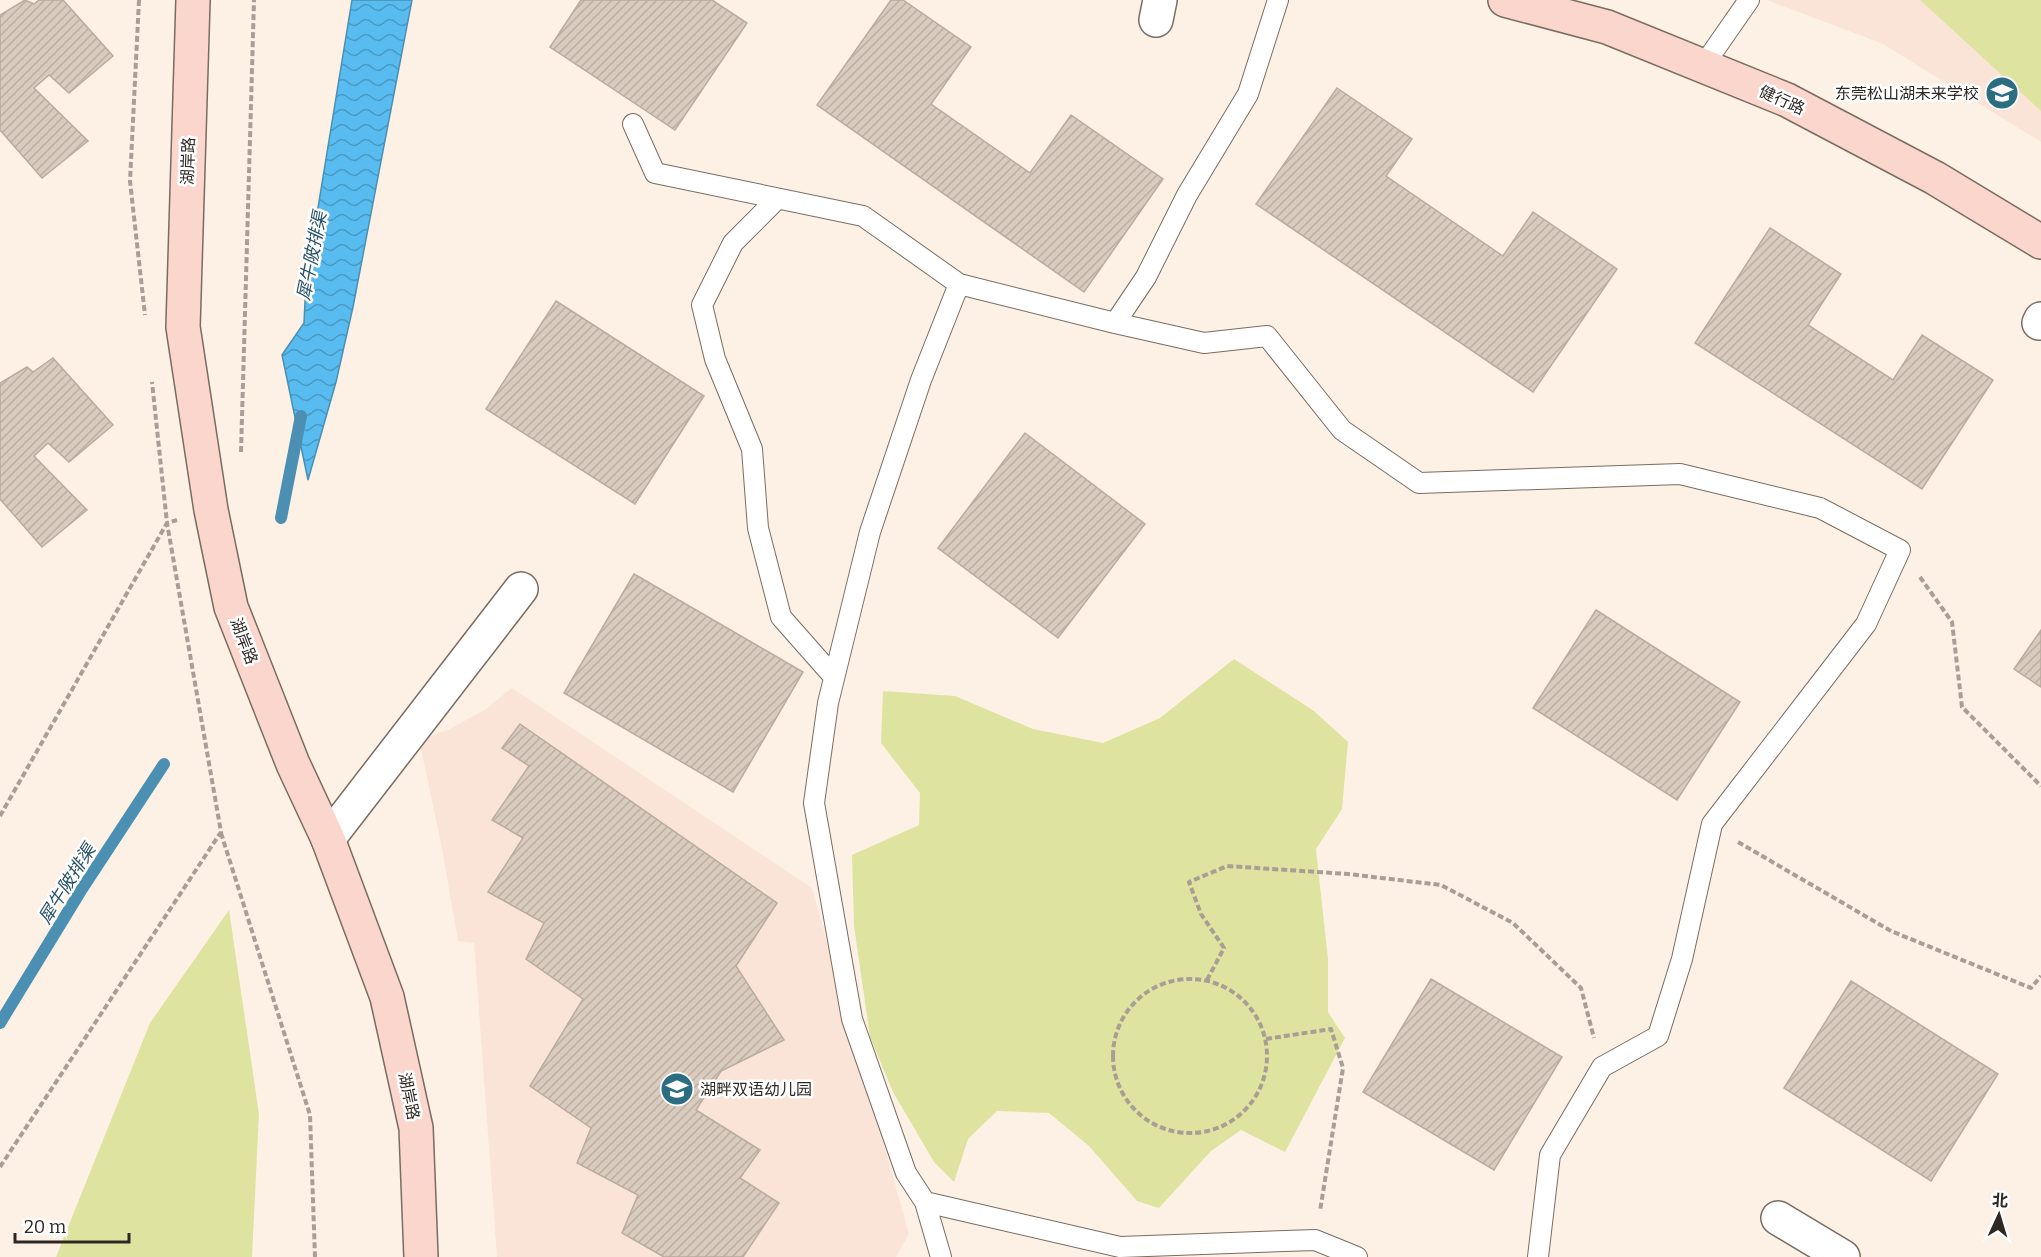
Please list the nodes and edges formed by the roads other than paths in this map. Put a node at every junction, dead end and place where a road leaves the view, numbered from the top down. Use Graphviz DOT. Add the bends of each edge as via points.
graph roads {
  1 [pos="193,0"];
  2 [pos="1278,0"];
  3 [pos="1505,0"];
  4 [pos="1749,0"];
  5 [pos="1703,66"];
  6 [pos="633,124"];
  7 [pos="777,199"];
  8 [pos="2041,242"];
  9 [pos="959,284"];
  10 [pos="1115,323"];
  11 [pos="521,589"];
  12 [pos="834,677"];
  13 [pos="328,839"];
  14 [pos="925,1203"];
  15 [pos="1778,1218"];
  16 [pos="422,1257"];
  17 [pos="941,1257"];
  18 [pos="1357,1257"];
  19 [pos="1538,1257"];
  20 [pos="1842,1257"];
  1 -- 13 [label="street, 湖岸路" via="183,327 211,510 231,607 292,764"];
  2 -- 10 [label="lane" via="1248,94 1187,195 1146,277"];
  3 -- 5 [label="street, 健行路" via="1607,27"];
  4 -- 5 [label="lane"];
  5 -- 8 [label="street, 健行路" via="1798,106 1935,178"];
  6 -- 7 [label="lane" via="655,173"];
  7 -- 9 [label="lane" via="863,216"];
  7 -- 12 [label="lane" via="733,243 702,305 715,359 752,449 758,528 781,618"];
  9 -- 10 [label="lane"];
  9 -- 12 [label="lane" via="921,380 870,532"];
  10 -- 19 [label="lane" via="1204,344 1267,336 1342,430 1419,483 1680,474 1820,508 1900,550 1866,624 1712,824 1682,959 1658,1036 1602,1068 1550,1155"];
  11 -- 13 [label="street"];
  12 -- 14 [label="lane" via="814,803 819,838 852,1019 906,1173"];
  13 -- 16 [label="street, 湖岸路" via="387,997 416,1128"];
  14 -- 17 [label="lane"];
  14 -- 18 [label="lane" via="1120,1247 1315,1240"];
  15 -- 20 [label="street"];
}
